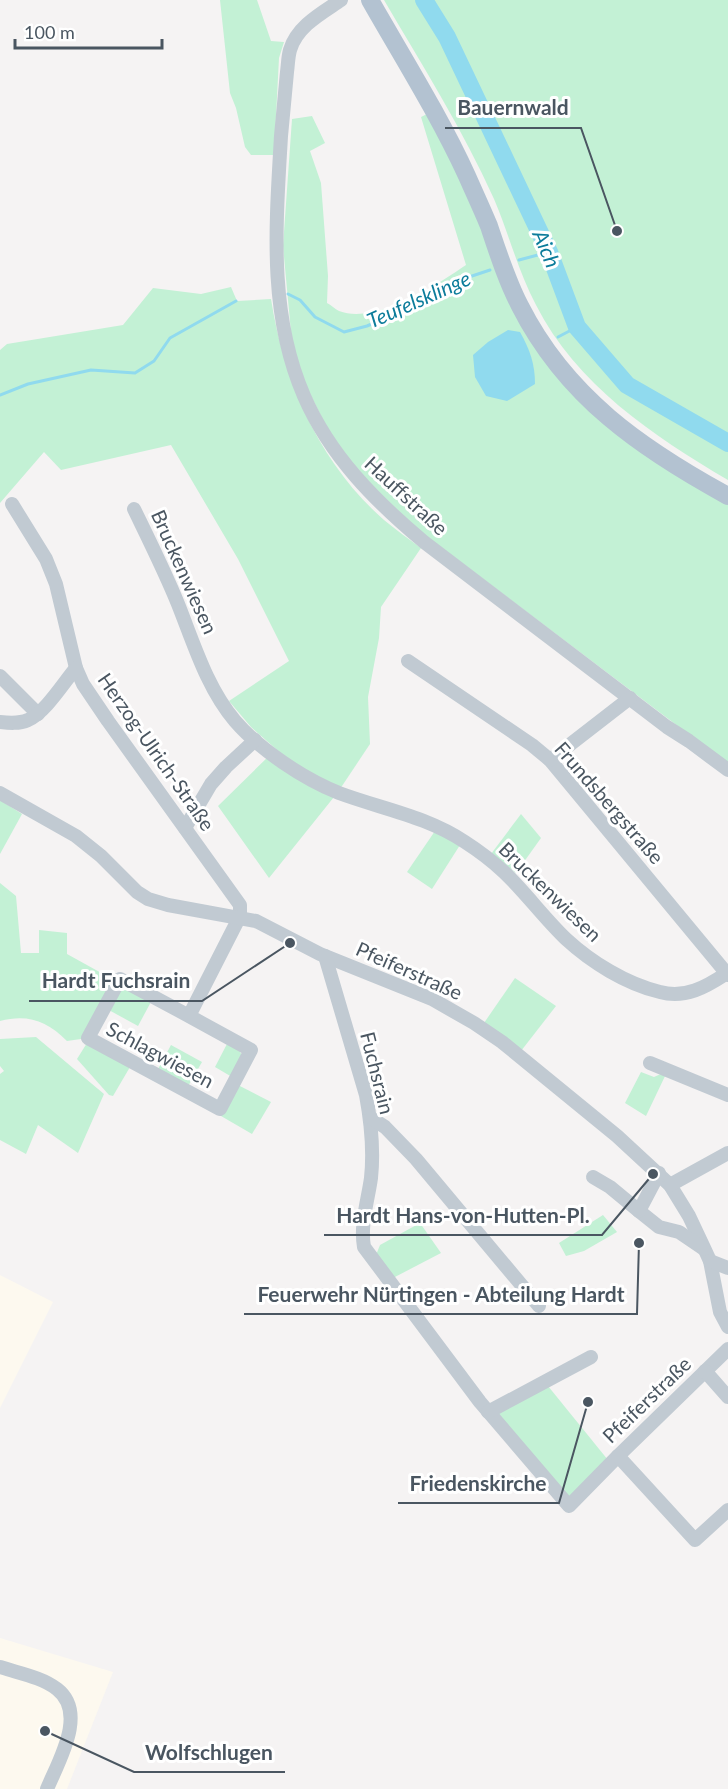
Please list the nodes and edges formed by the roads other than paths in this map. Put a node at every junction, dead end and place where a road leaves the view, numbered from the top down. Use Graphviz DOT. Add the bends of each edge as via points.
graph roads {
  1 [pos="341,0"];
  2 [pos="370,0"];
  3 [pos="728,496"];
  4 [pos="12,504"];
  5 [pos="134,509"];
  6 [pos="408,662"];
  7 [pos="76,668"];
  8 [pos="0,676"];
  9 [pos="630,698"];
  10 [pos="38,714"];
  11 [pos="0,722"];
  12 [pos="255,740"];
  13 [pos="550,760"];
  14 [pos="728,771"];
  15 [pos="0,793"];
  16 [pos="185,828"];
  17 [pos="240,916"];
  18 [pos="325,956"];
  19 [pos="727,974"];
  20 [pos="189,1016"];
  21 [pos="650,1064"];
  22 [pos="728,1095"];
  23 [pos="371,1118"];
  24 [pos="728,1153"];
  25 [pos="659,1173"];
  26 [pos="593,1177"];
  27 [pos="670,1185"];
  28 [pos="639,1211"];
  29 [pos="708,1256"];
  30 [pos="728,1268"];
  31 [pos="539,1306"];
  32 [pos="728,1327"];
  33 [pos="728,1349"];
  34 [pos="591,1357"];
  35 [pos="705,1371"];
  36 [pos="728,1397"];
  37 [pos="488,1412"];
  38 [pos="618,1456"];
  39 [pos="569,1506"];
  40 [pos="728,1510"];
  41 [pos="0,1667"];
  42 [pos="47,1789"];
  1 -- 9 [label="street, Hauffstraße" via="306,23 290,48 276,242 283,331 292,368 335,452 394,517"];
  2 -- 3 [label="main road" via="466,173 519,306 547,352 580,392 627,434"];
  4 -- 7 [label="street, Herzog-Ulrich-Straße" via="46,558"];
  5 -- 12 [label="street, Bruckenwiesen" via="213,688 231,716"];
  6 -- 13 [label="street, Frundsbergstraße"];
  7 -- 10 [label="street"];
  7 -- 16 [label="street, Herzog-Ulrich-Straße" via="108,722"];
  8 -- 10 [label="street"];
  9 -- 13 [label="street"];
  9 -- 14 [label="street, Hauffstraße"];
  10 -- 11 [label="street" via="14,723"];
  12 -- 16 [label="street" via="211,784"];
  12 -- 19 [label="street, Bruckenwiesen" via="282,761 338,792 423,819 463,841 504,872 566,939 624,978 659,992 683,993 703,988"];
  13 -- 19 [label="street, Frundsbergstraße"];
  15 -- 17 [label="street, Pfeiferstraße" via="76,836 148,899"];
  16 -- 17 [label="street, Herzog-Ulrich-Straße" via="240,905"];
  17 -- 18 [label="street, Pfeiferstraße"];
  17 -- 20 [label="street"];
  18 -- 23 [label="street, Fuchsrain"];
  18 -- 25 [label="street, Pfeiferstraße" via="432,999 474,1023"];
  20 -- 20 [label="street, Schlagwiesen" via="120,979 88,1038 220,1109 251,1050"];
  21 -- 22 [label="street"];
  23 -- 31 [label="street" via="385,1126 416,1159"];
  23 -- 37 [label="street, Fuchsrain" via="371,1174 363,1247"];
  24 -- 27 [label="street"];
  25 -- 27 [label="street, Pfeiferstraße"];
  25 -- 28 [label="street"];
  26 -- 28 [label="street"];
  27 -- 29 [label="street, Pfeiferstraße"];
  28 -- 29 [label="street" via="659,1227 679,1232"];
  29 -- 30 [label="street"];
  29 -- 32 [label="street, Pfeiferstraße" via="720,1312"];
  33 -- 35 [label="street, Pfeiferstraße"];
  34 -- 37 [label="street"];
  35 -- 36 [label="street"];
  35 -- 38 [label="street, Pfeiferstraße"];
  37 -- 39 [label="street, Fuchsrain"];
  38 -- 39 [label="street, Pfeiferstraße"];
  38 -- 40 [label="street" via="695,1540"];
  41 -- 42 [label="street" via="49,1684 68,1704 69,1734"];
}
